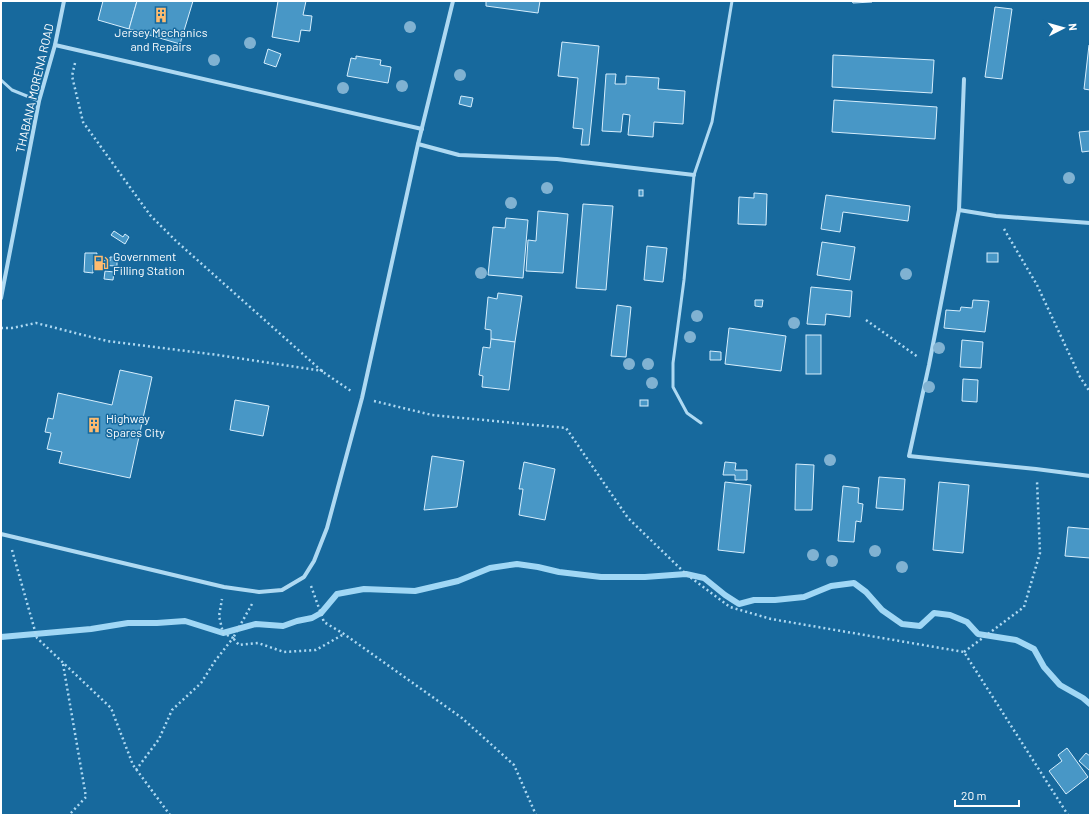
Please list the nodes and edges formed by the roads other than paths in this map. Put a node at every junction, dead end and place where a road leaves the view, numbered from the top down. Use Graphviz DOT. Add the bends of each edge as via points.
graph roads {
  1 [pos="64,1"];
  2 [pos="453,1"];
  3 [pos="732,1"];
  4 [pos="55,45"];
  5 [pos="964,79"];
  6 [pos="1,80"];
  7 [pos="39,101"];
  8 [pos="422,129"];
  9 [pos="418,144"];
  10 [pos="694,174"];
  11 [pos="959,210"];
  12 [pos="1090,223"];
  13 [pos="1,298"];
  14 [pos="701,423"];
  15 [pos="1090,476"];
  16 [pos="1,534"];
  1 -- 4 [label="street, THABANA MORENA ROAD"];
  2 -- 8 [label="street"];
  3 -- 10 [label="lane" via="712,122"];
  4 -- 7 [label="street, THABANA MORENA ROAD"];
  4 -- 8 [label="street"];
  5 -- 11 [label="street"];
  6 -- 7 [label="lane" via="12,90"];
  7 -- 13 [label="street, THABANA MORENA ROAD"];
  8 -- 9 [label="street"];
  9 -- 10 [label="street" via="459,155 557,159"];
  9 -- 16 [label="street" via="362,398 327,528 314,561 304,577 282,590 259,592 224,587"];
  10 -- 14 [label="lane" via="684,280 672,363 673,387 687,413"];
  11 -- 12 [label="street" via="996,216"];
  11 -- 15 [label="street" via="909,456"];
}
